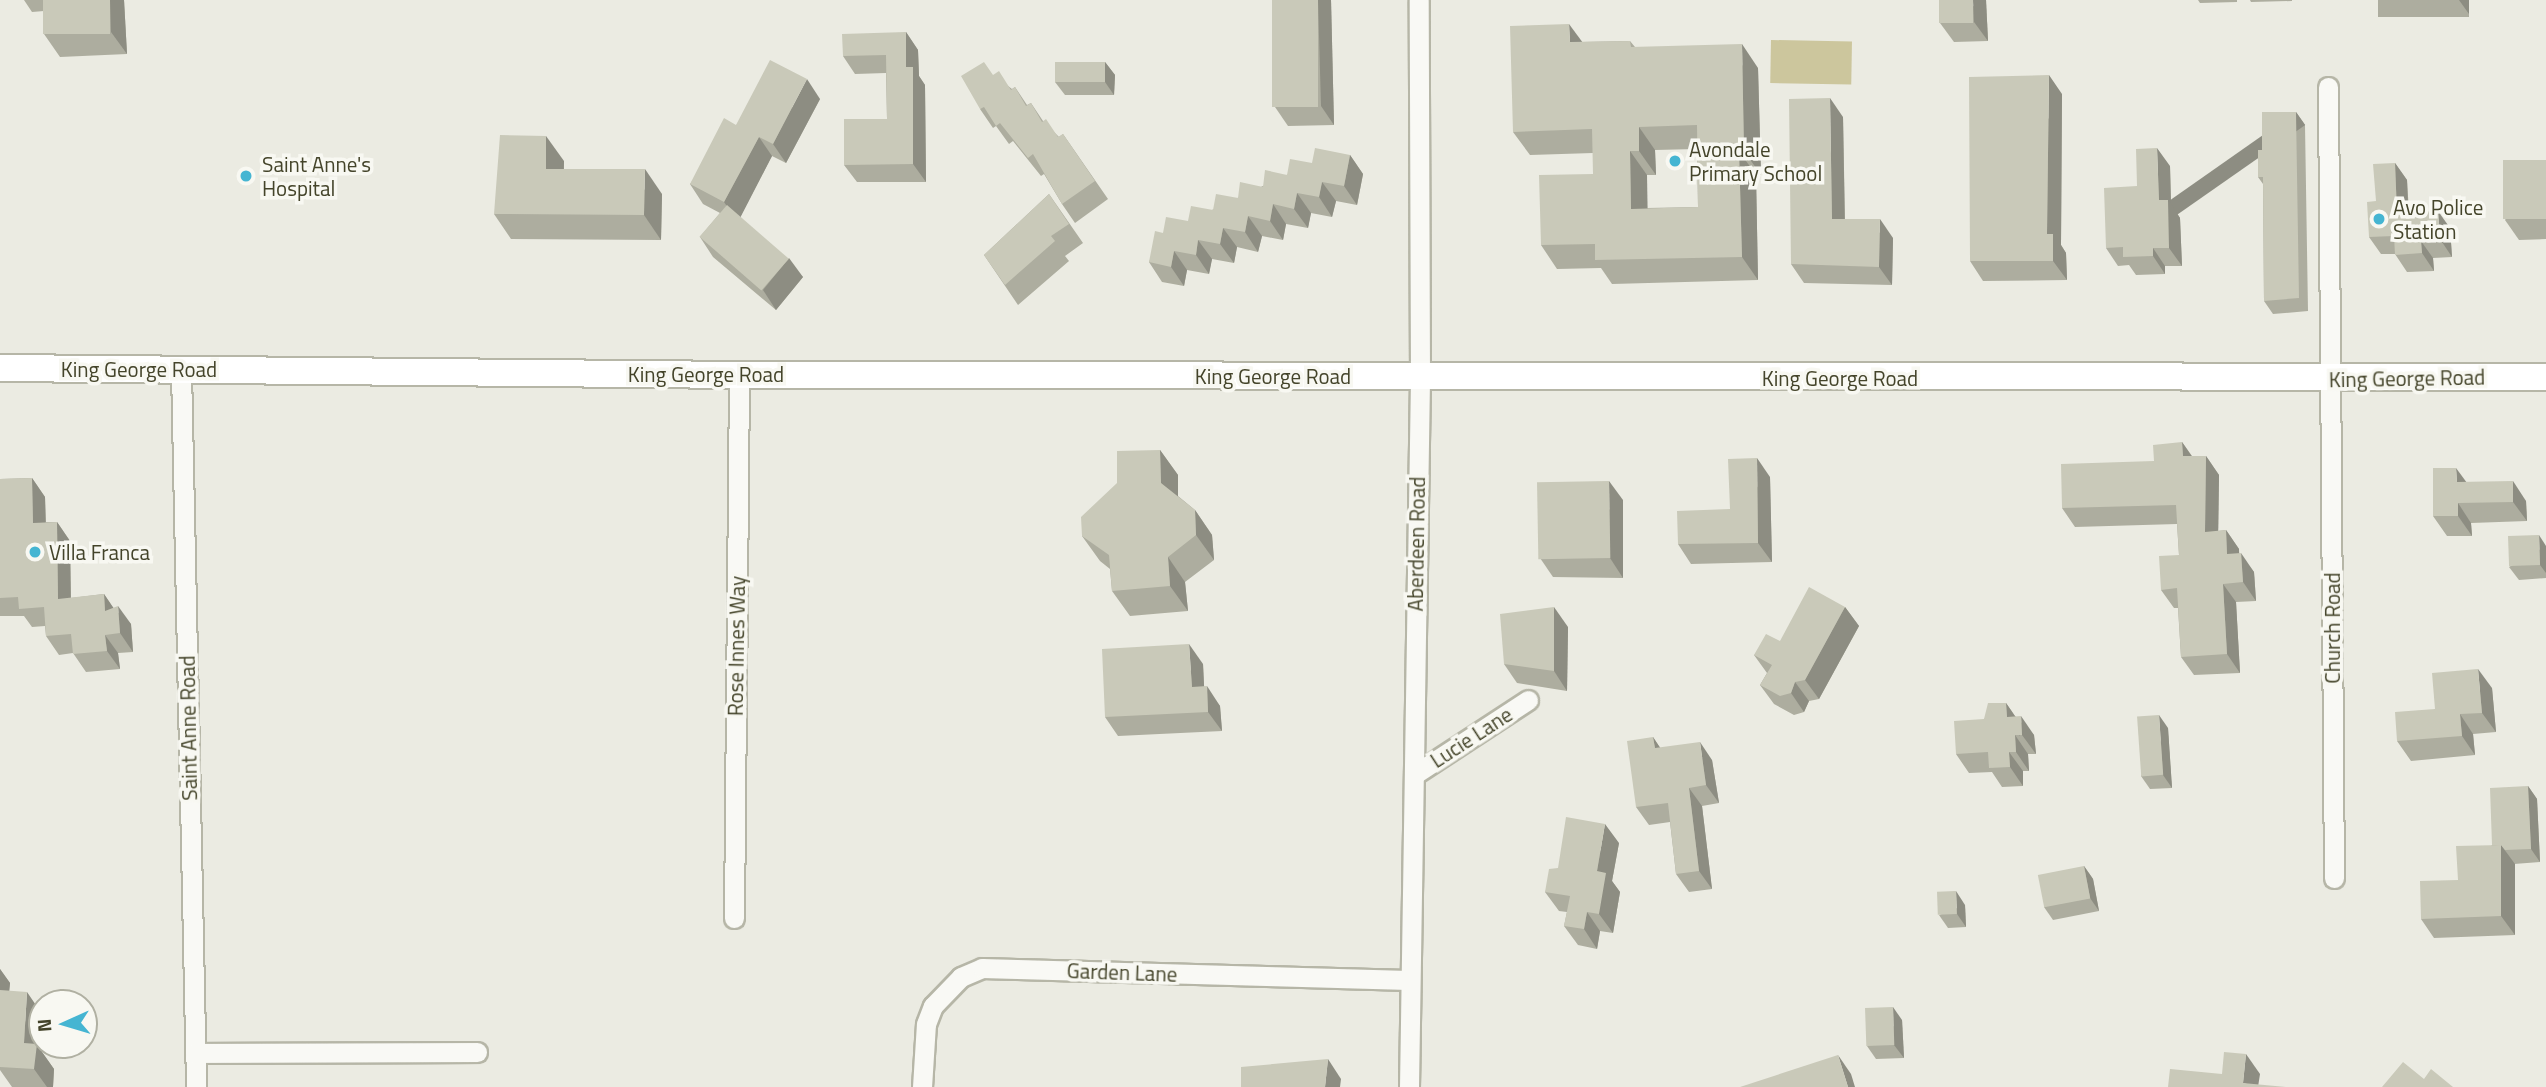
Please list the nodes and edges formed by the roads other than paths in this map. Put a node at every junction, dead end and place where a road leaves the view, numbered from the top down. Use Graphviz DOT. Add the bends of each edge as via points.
graph roads {
  1 [pos="1419,0"];
  2 [pos="2328,87"];
  3 [pos="0,368"];
  4 [pos="181,369"];
  5 [pos="739,375"];
  6 [pos="1420,377"];
  7 [pos="2546,377"];
  8 [pos="2329,379"];
  9 [pos="1528,700"];
  10 [pos="1415,774"];
  11 [pos="2334,878"];
  12 [pos="734,918"];
  13 [pos="1408,980"];
  14 [pos="477,1052"];
  15 [pos="195,1053"];
  16 [pos="196,1087"];
  17 [pos="922,1087"];
  18 [pos="1409,1087"];
  1 -- 6 [label="street, Aberdeen Road"];
  2 -- 8 [label="street, Church Road"];
  3 -- 4 [label="main road, King George Road"];
  4 -- 5 [label="main road, King George Road"];
  4 -- 15 [label="street, Saint Anne Road"];
  5 -- 6 [label="main road, King George Road"];
  5 -- 12 [label="street, Rose Innes Way"];
  6 -- 8 [label="main road, King George Road"];
  6 -- 10 [label="street, Aberdeen Road"];
  7 -- 8 [label="main road, King George Road"];
  8 -- 11 [label="street, Church Road"];
  9 -- 10 [label="street, Lucie Lane"];
  10 -- 13 [label="street, Aberdeen Road"];
  13 -- 17 [label="street, Garden Lane" via="982,968 961,978 933,1006 926,1024"];
  13 -- 18 [label="street, Aberdeen Road"];
  14 -- 15 [label="street"];
  15 -- 16 [label="street, Saint Anne Road"];
}
